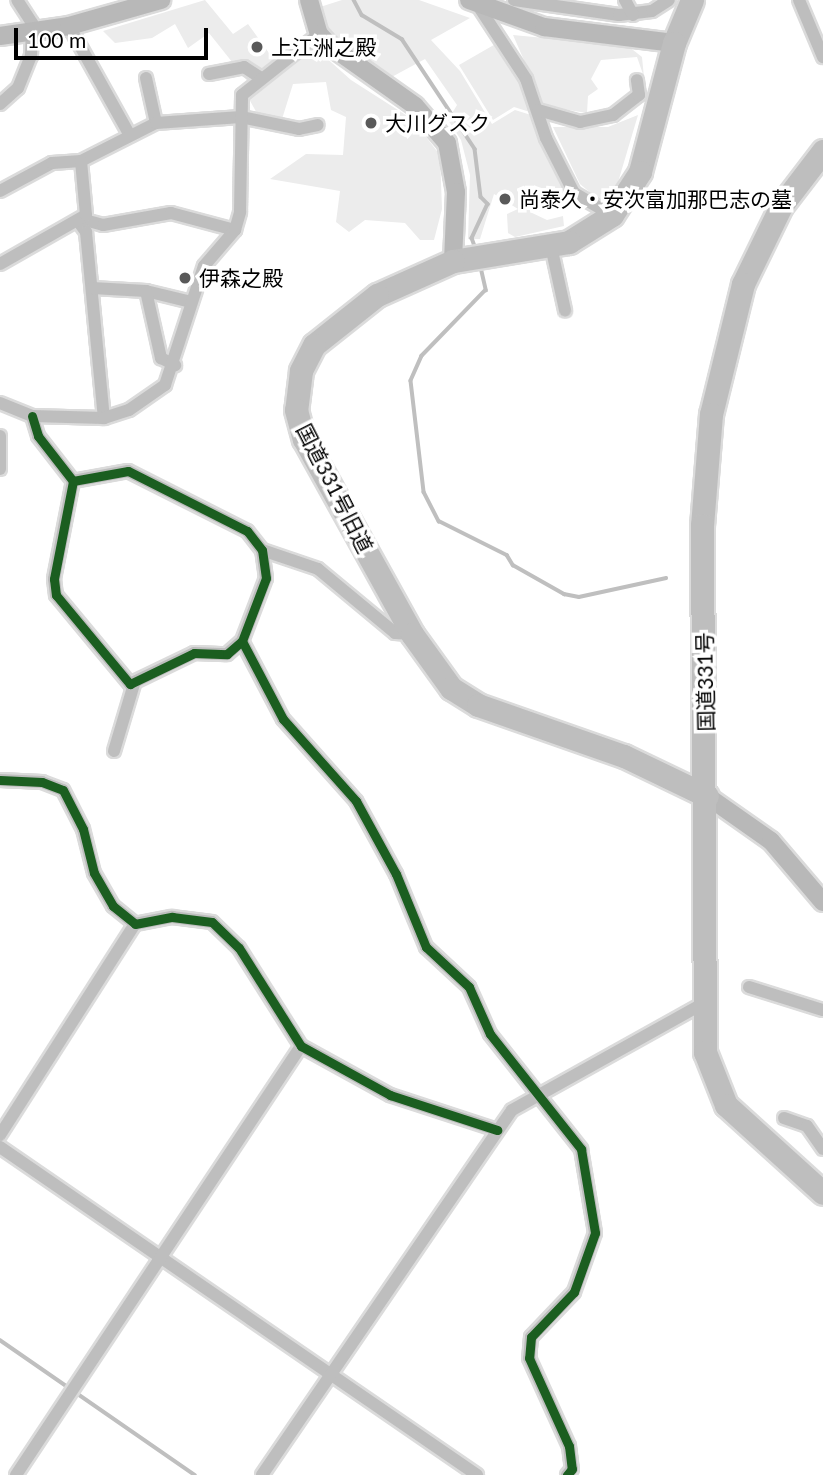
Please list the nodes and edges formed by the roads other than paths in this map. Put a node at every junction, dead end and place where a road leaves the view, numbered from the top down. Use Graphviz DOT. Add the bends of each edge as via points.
graph roads {
  1 [pos="17,0"];
  2 [pos="161,0"];
  3 [pos="309,0"];
  4 [pos="514,0"];
  5 [pos="625,0"];
  6 [pos="685,0"];
  7 [pos="799,0"];
  8 [pos="473,2"];
  9 [pos="633,15"];
  10 [pos="69,26"];
  11 [pos="31,33"];
  12 [pos="318,34"];
  13 [pos="0,36"];
  14 [pos="674,43"];
  15 [pos="823,57"];
  16 [pos="209,74"];
  17 [pos="146,78"];
  18 [pos="261,78"];
  19 [pos="637,80"];
  20 [pos="0,104"];
  21 [pos="538,110"];
  22 [pos="241,117"];
  23 [pos="156,122"];
  24 [pos="318,125"];
  25 [pos="129,134"];
  26 [pos="823,151"];
  27 [pos="81,161"];
  28 [pos="0,191"];
  29 [pos="612,215"];
  30 [pos="80,220"];
  31 [pos="235,230"];
  32 [pos="551,246"];
  33 [pos="470,258"];
  34 [pos="0,264"];
  35 [pos="92,288"];
  36 [pos="146,291"];
  37 [pos="191,302"];
  38 [pos="565,310"];
  39 [pos="175,365"];
  40 [pos="0,403"];
  41 [pos="32,416"];
  42 [pos="104,418"];
  43 [pos="0,436"];
  44 [pos="0,469"];
  45 [pos="72,481"];
  46 [pos="262,550"];
  47 [pos="412,634"];
  48 [pos="242,641"];
  49 [pos="134,684"];
  50 [pos="114,751"];
  51 [pos="0,780"];
  52 [pos="707,796"];
  53 [pos="823,902"];
  54 [pos="135,924"];
  55 [pos="749,987"];
  56 [pos="704,1003"];
  57 [pos="823,1010"];
  58 [pos="301,1046"];
  59 [pos="541,1093"];
  60 [pos="784,1118"];
  61 [pos="497,1130"];
  62 [pos="0,1136"];
  63 [pos="0,1147"];
  64 [pos="823,1149"];
  65 [pos="823,1194"];
  66 [pos="164,1260"];
  67 [pos="331,1375"];
  68 [pos="16,1475"];
  69 [pos="262,1475"];
  70 [pos="477,1475"];
  71 [pos="566,1475"];
  1 -- 11 [label="street" via="29,12"];
  2 -- 10 [label="street"];
  3 -- 12 [label="street"];
  4 -- 9 [label="street" via="578,13"];
  5 -- 9 [label="street"];
  6 -- 9 [label="street"];
  6 -- 14 [label="highway, 国道331号旧道"];
  7 -- 15 [label="street"];
  8 -- 14 [label="street" via="544,27"];
  8 -- 21 [label="street" via="506,43"];
  10 -- 11 [label="street"];
  10 -- 25 [label="street"];
  11 -- 13 [label="street"];
  11 -- 20 [label="street" via="27,72"];
  12 -- 18 [label="street"];
  12 -- 33 [label="street" via="441,132 455,171"];
  14 -- 29 [label="highway, 国道331号旧道" via="640,172"];
  16 -- 18 [label="street" via="244,67"];
  17 -- 23 [label="street"];
  18 -- 22 [label="street" via="242,95"];
  19 -- 21 [label="street" via="635,100 613,115 580,122"];
  21 -- 29 [label="street" via="574,193"];
  22 -- 23 [label="street"];
  22 -- 24 [label="street" via="299,129"];
  22 -- 31 [label="street" via="244,143"];
  23 -- 25 [label="street"];
  25 -- 27 [label="street"];
  26 -- 52 [label="highway, 国道331号" via="759,246 736,308 711,414 702,525"];
  27 -- 28 [label="street" via="52,163"];
  27 -- 30 [label="street" via="86,215"];
  29 -- 32 [label="highway, 国道331号旧道" via="591,233"];
  30 -- 31 [label="street" via="103,225 171,214"];
  30 -- 34 [label="street"];
  30 -- 35 [label="street" via="86,232"];
  31 -- 37 [label="street" via="204,266"];
  32 -- 33 [label="highway, 国道331号旧道"];
  32 -- 38 [label="street"];
  33 -- 47 [label="highway, 国道331号旧道" via="414,274 335,324 314,345 298,382 296,410 304,439"];
  35 -- 36 [label="street"];
  35 -- 42 [label="street" via="93,343"];
  36 -- 37 [label="street"];
  36 -- 39 [label="street" via="151,332 161,358"];
  37 -- 39 [label="street"];
  39 -- 42 [label="street" via="165,385 147,400"];
  40 -- 41 [label="street"];
  41 -- 42 [label="street"];
  41 -- 45 [label="street" via="38,436"];
  43 -- 44 [label="street"];
  45 -- 46 [label="street" via="128,471 235,520"];
  45 -- 49 [label="street" via="54,579 56,595"];
  46 -- 47 [label="street" via="318,569 394,633"];
  46 -- 48 [label="street" via="266,578"];
  47 -- 52 [label="highway, 国道331号旧道" via="438,674 478,705 624,756"];
  48 -- 49 [label="street" via="227,653 194,653"];
  48 -- 59 [label="street" via="283,719 356,801 396,874 426,947 469,987 490,1034"];
  49 -- 50 [label="street"];
  51 -- 54 [label="street" via="42,782 63,790 82,829 94,873 113,906"];
  52 -- 53 [label="street" via="771,841"];
  52 -- 56 [label="highway, 国道331号"];
  54 -- 58 [label="street" via="172,918 212,922 239,948"];
  54 -- 62 [label="street"];
  55 -- 57 [label="street"];
  56 -- 59 [label="street"];
  56 -- 65 [label="highway, 国道331号" via="705,1052 726,1105"];
  58 -- 61 [label="street" via="390,1095"];
  58 -- 66 [label="street"];
  59 -- 61 [label="street" via="512,1110"];
  59 -- 71 [label="street" via="581,1149 594,1233 574,1292 531,1337 529,1358 569,1446 572,1469"];
  60 -- 64 [label="street" via="807,1126"];
  61 -- 67 [label="street"];
  63 -- 66 [label="street"];
  66 -- 67 [label="street"];
  66 -- 68 [label="street"];
  67 -- 69 [label="street"];
  67 -- 70 [label="street"];
}
